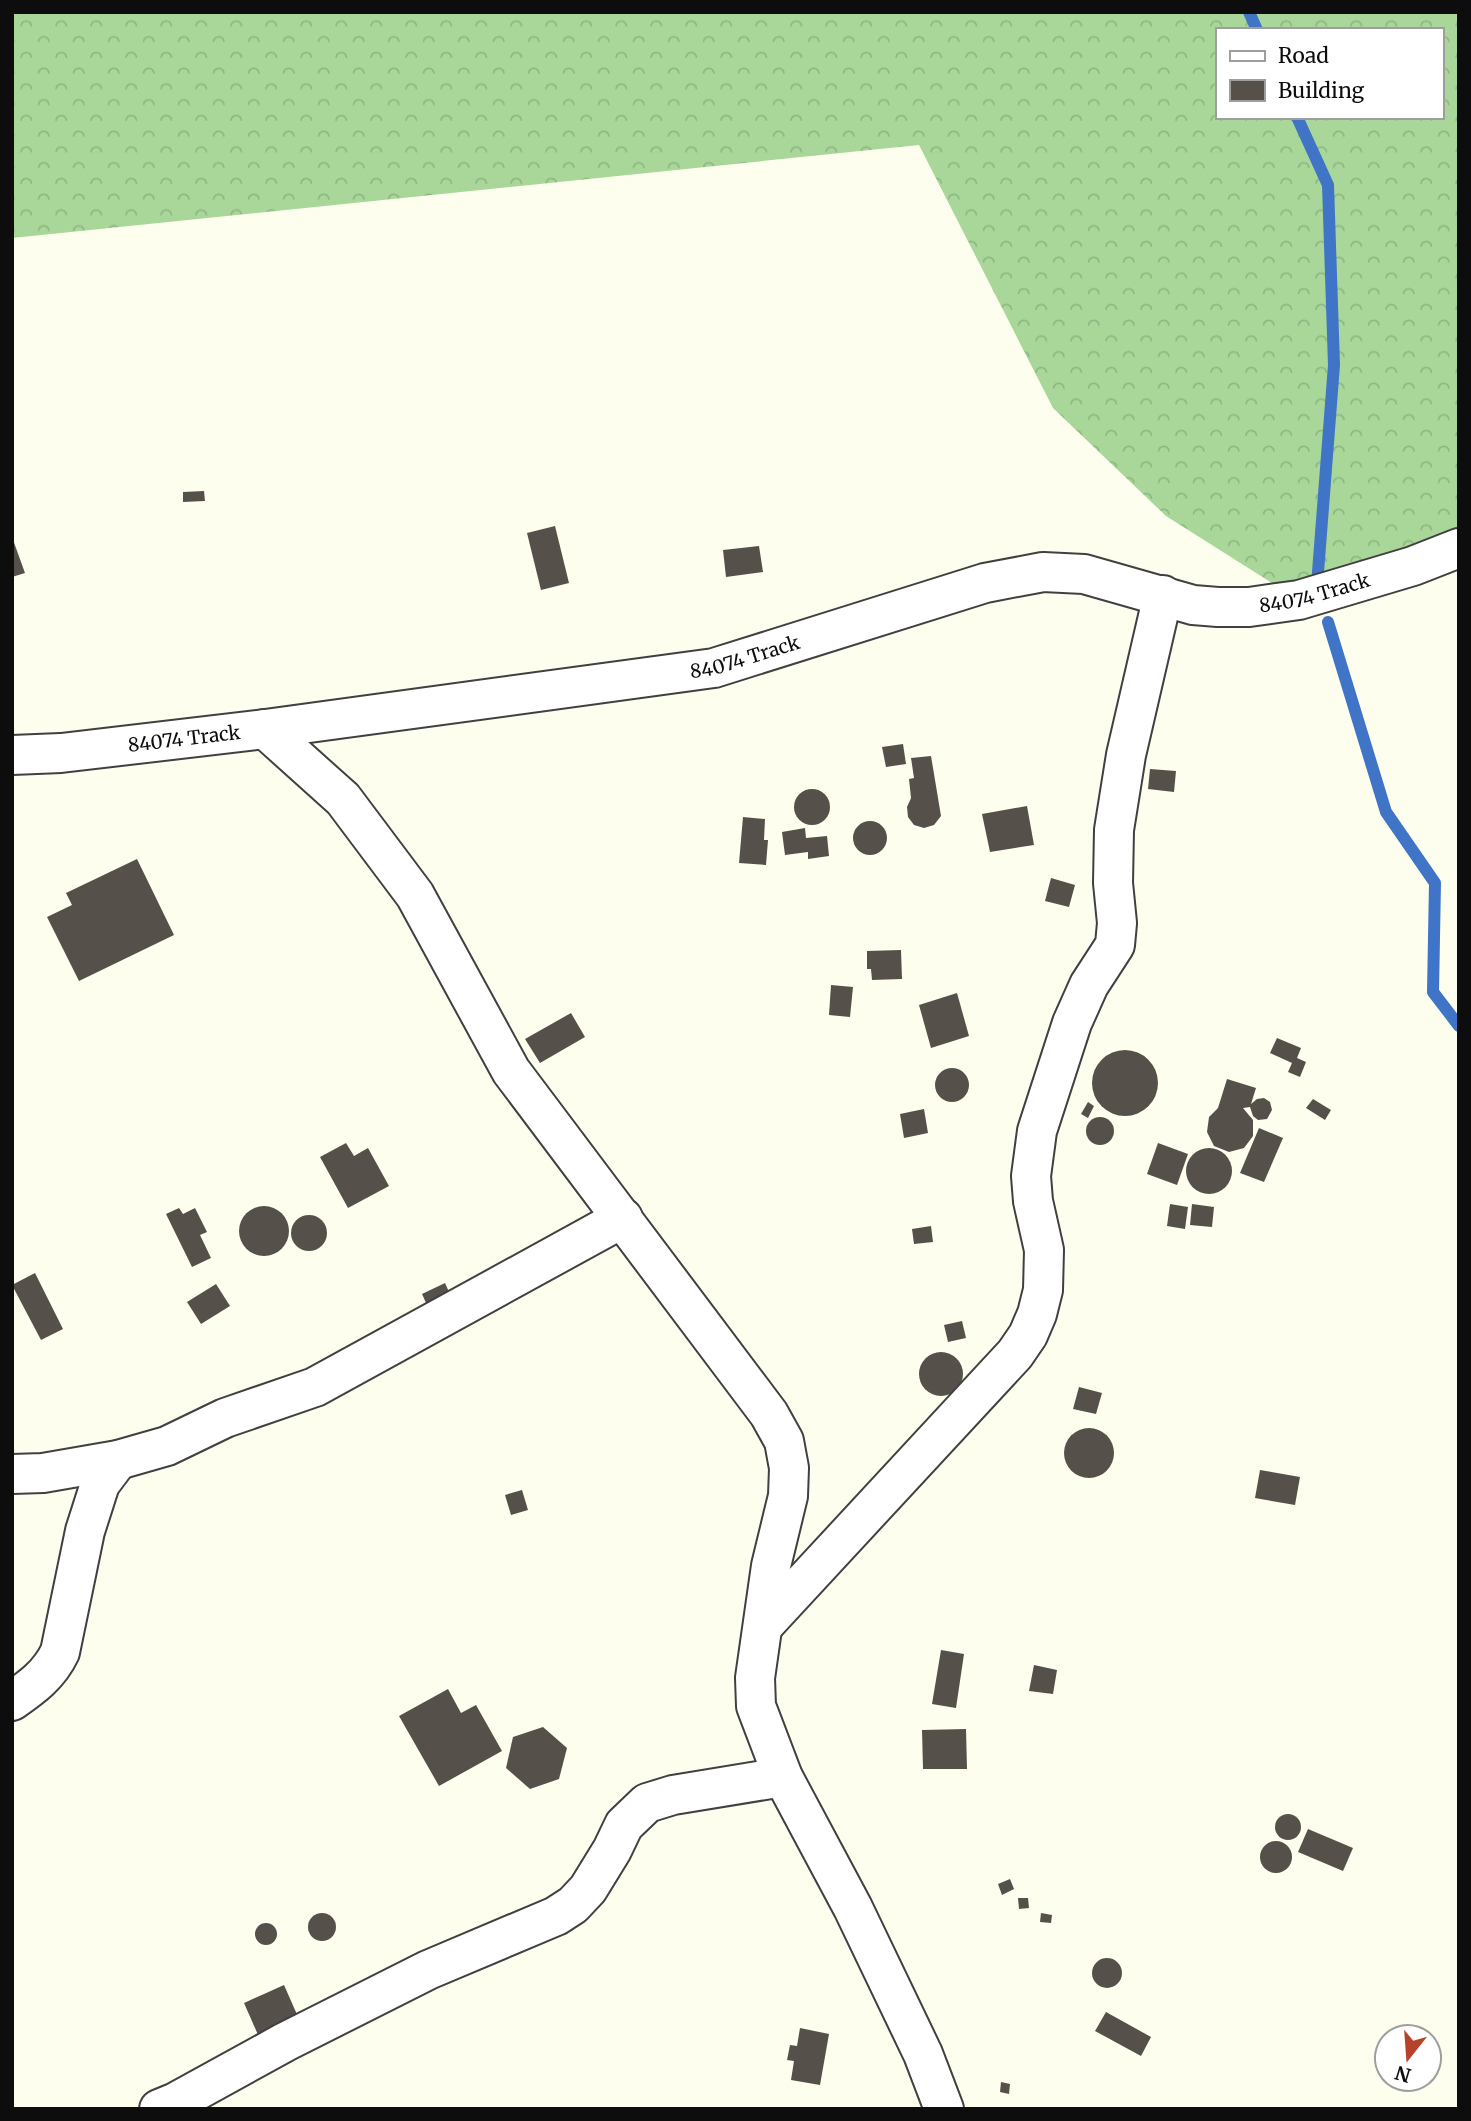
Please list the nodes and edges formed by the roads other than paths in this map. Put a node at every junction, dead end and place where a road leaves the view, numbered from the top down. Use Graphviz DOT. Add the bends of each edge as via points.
graph roads {
  1 [pos="1459,548"];
  2 [pos="1163,595"];
  3 [pos="265,729"];
  4 [pos="12,755"];
  5 [pos="623,1219"];
  6 [pos="118,1460"];
  7 [pos="12,1474"];
  8 [pos="763,1626"];
  9 [pos="12,1701"];
  10 [pos="783,1777"];
  11 [pos="159,2109"];
  12 [pos="944,2109"];
  1 -- 2 [label="street, 84074 Track" via="1299,600 1218,607"];
  2 -- 3 [label="street, 84074 Track" via="1084,574 1043,572 985,583 714,668"];
  2 -- 8 [label="street" via="1126,755 1114,830 1115,944 1088,985 1072,1023 1035,1145 1033,1200 1044,1250 1038,1314 1015,1354"];
  3 -- 4 [label="street, 84074 Track"];
  3 -- 5 [label="street" via="343,799 415,895 511,1071"];
  5 -- 6 [label="street" via="315,1387 225,1418 167,1447"];
  5 -- 8 [label="street" via="769,1414 784,1441 788,1496"];
  6 -- 7 [label="street"];
  6 -- 9 [label="street" via="100,1484 85,1531 60,1652 38,1683"];
  8 -- 10 [label="street" via="756,1706"];
  10 -- 11 [label="street" via="647,1803 624,1825 588,1889 556,1916 428,1970"];
  10 -- 12 [label="street" via="853,1908 923,2054"];
}
